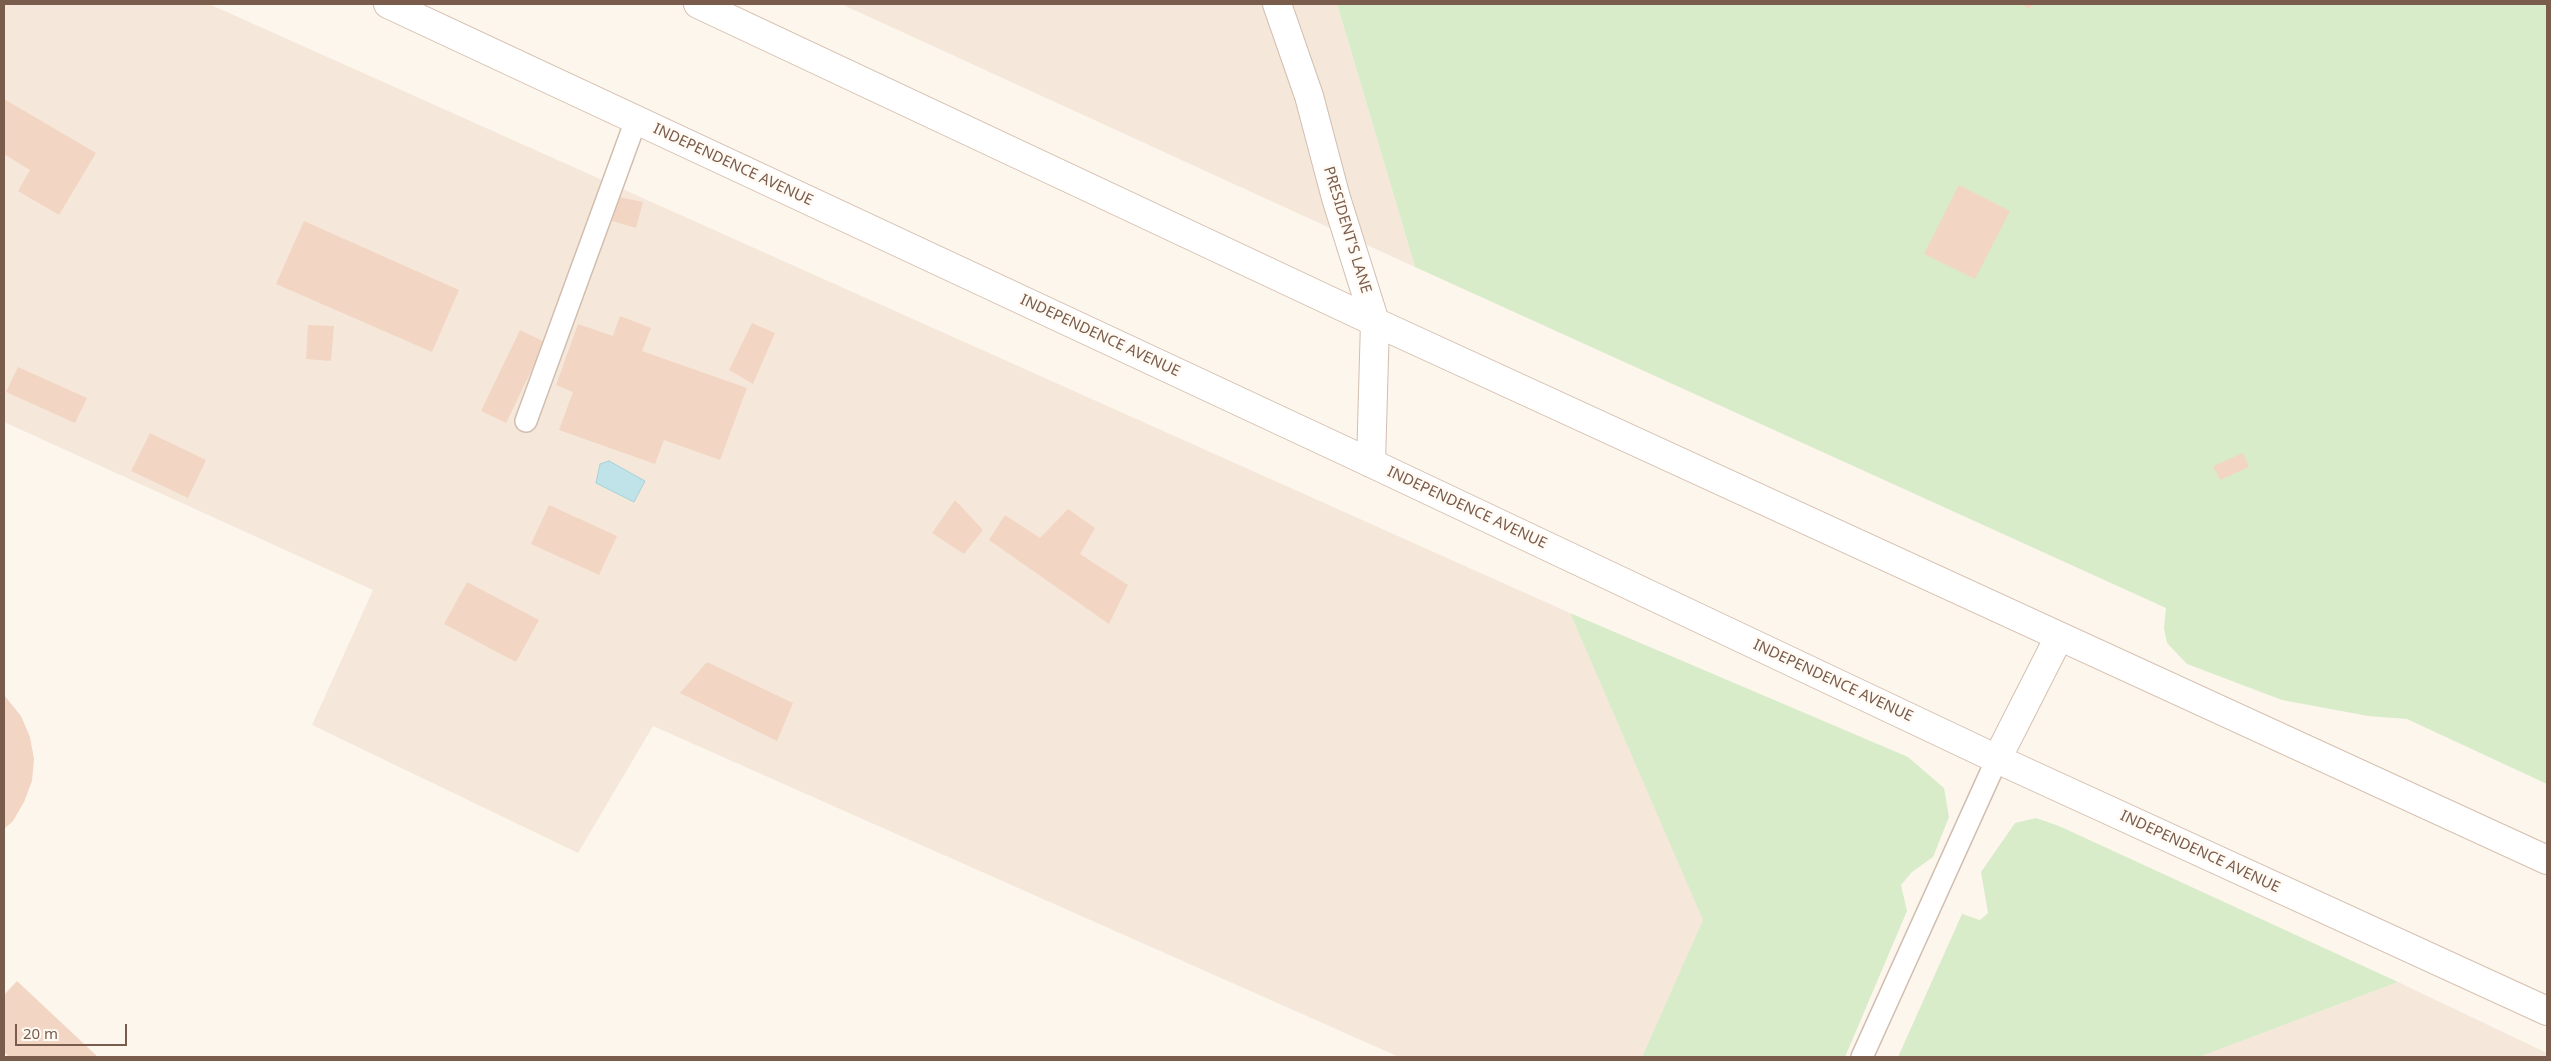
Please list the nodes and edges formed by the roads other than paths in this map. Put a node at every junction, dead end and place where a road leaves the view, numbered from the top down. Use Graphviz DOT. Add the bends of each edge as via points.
graph roads {
  1 [pos="388,4"];
  2 [pos="698,4"];
  3 [pos="1276,4"];
  4 [pos="636,120"];
  5 [pos="1375,322"];
  6 [pos="526,420"];
  7 [pos="1371,462"];
  8 [pos="2059,637"];
  9 [pos="1997,759"];
  10 [pos="2547,860"];
  11 [pos="2547,1011"];
  12 [pos="1862,1057"];
  1 -- 4 [label="main road, INDEPENDENCE AVENUE"];
  2 -- 5 [label="main road"];
  3 -- 5 [label="main road, PRESIDENT'S LANE" via="1309,96 1336,198"];
  4 -- 6 [label="lane"];
  4 -- 7 [label="main road, INDEPENDENCE AVENUE"];
  5 -- 7 [label="main road, PRESIDENT'S LANE"];
  5 -- 8 [label="main road"];
  7 -- 9 [label="main road, INDEPENDENCE AVENUE"];
  8 -- 9 [label="main road"];
  8 -- 10 [label="main road"];
  9 -- 11 [label="main road, INDEPENDENCE AVENUE"];
  9 -- 12 [label="lane"];
}
